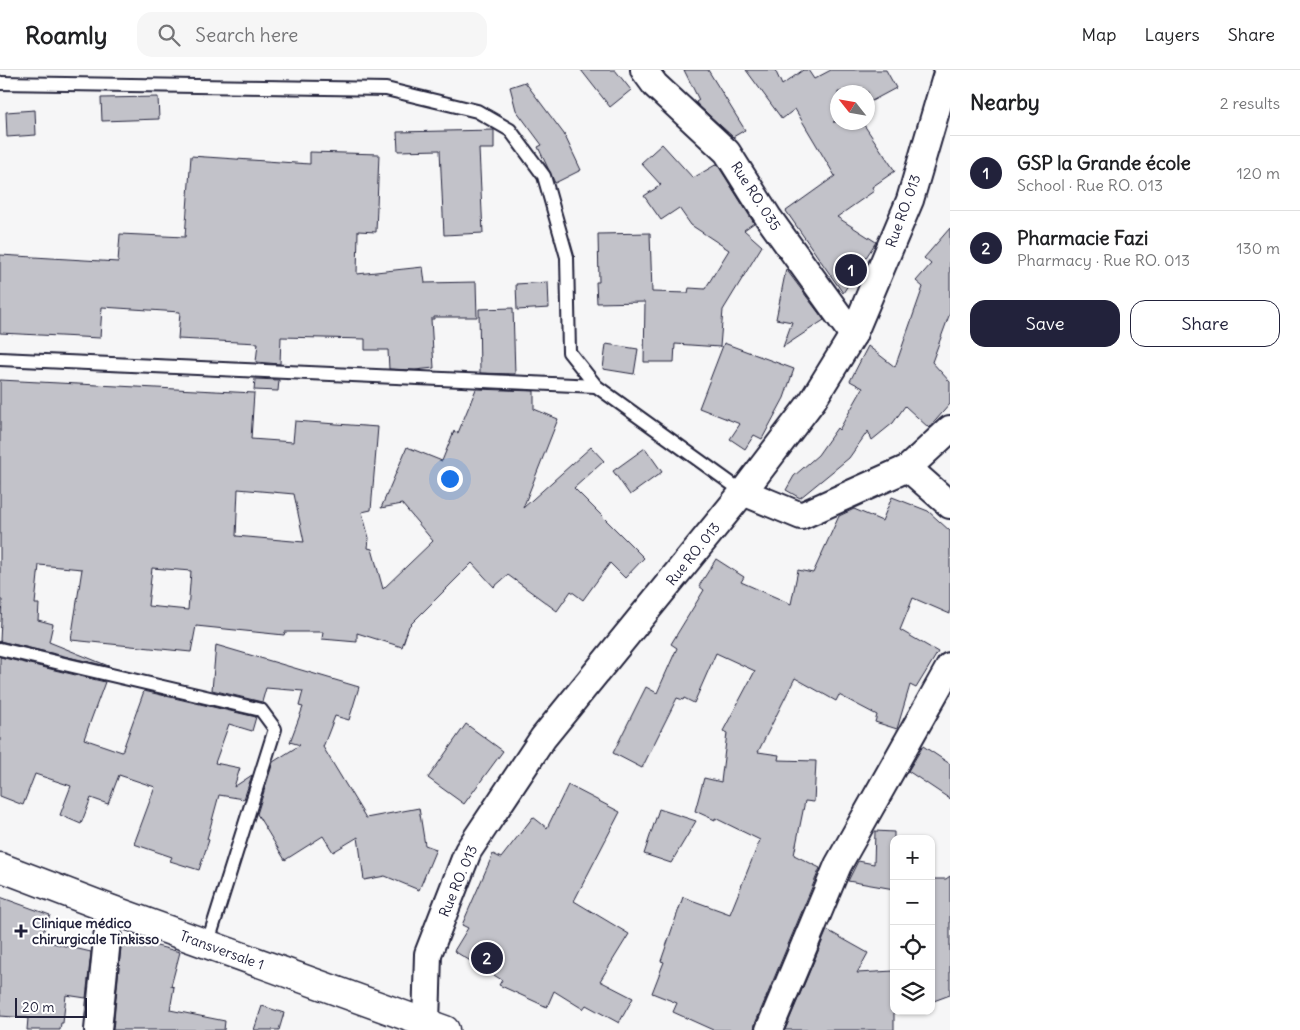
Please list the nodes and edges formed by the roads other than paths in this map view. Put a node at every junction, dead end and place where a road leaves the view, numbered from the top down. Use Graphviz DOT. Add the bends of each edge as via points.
graph roads {
  1 [pos="644,70"];
  2 [pos="948,70"];
  3 [pos="0,83"];
  4 [pos="853,335"];
  5 [pos="0,359"];
  6 [pos="596,386"];
  7 [pos="950,429"];
  8 [pos="908,468"];
  9 [pos="742,492"];
  10 [pos="950,505"];
  11 [pos="0,649"];
  12 [pos="950,666"];
  13 [pos="0,867"];
  14 [pos="110,909"];
  15 [pos="207,944"];
  16 [pos="436,1027"];
  17 [pos="98,1030"];
  18 [pos="769,1030"];
  1 -- 4 [label="street, Rue RO. 035" via="655,85 727,152 768,217"];
  2 -- 4 [label="street, Rue RO. 013" via="910,200"];
  3 -- 6 [label="lane" via="386,89 477,111 510,130 544,176 567,257 569,352"];
  4 -- 9 [label="street, Rue RO. 013" via="813,400"];
  5 -- 6 [label="lane"];
  6 -- 9 [label="lane"];
  7 -- 8 [label="street"];
  8 -- 9 [label="street" via="801,516"];
  8 -- 10 [label="street"];
  9 -- 16 [label="street, Rue RO. 013" via="543,738 468,851 428,954"];
  11 -- 15 [label="lane" via="261,710 275,729"];
  12 -- 18 [label="street" via="838,865"];
  13 -- 14 [label="main road, Transversale 1"];
  14 -- 15 [label="main road, Transversale 1"];
  14 -- 17 [label="street"];
  15 -- 16 [label="main road, Transversale 1"];
}
